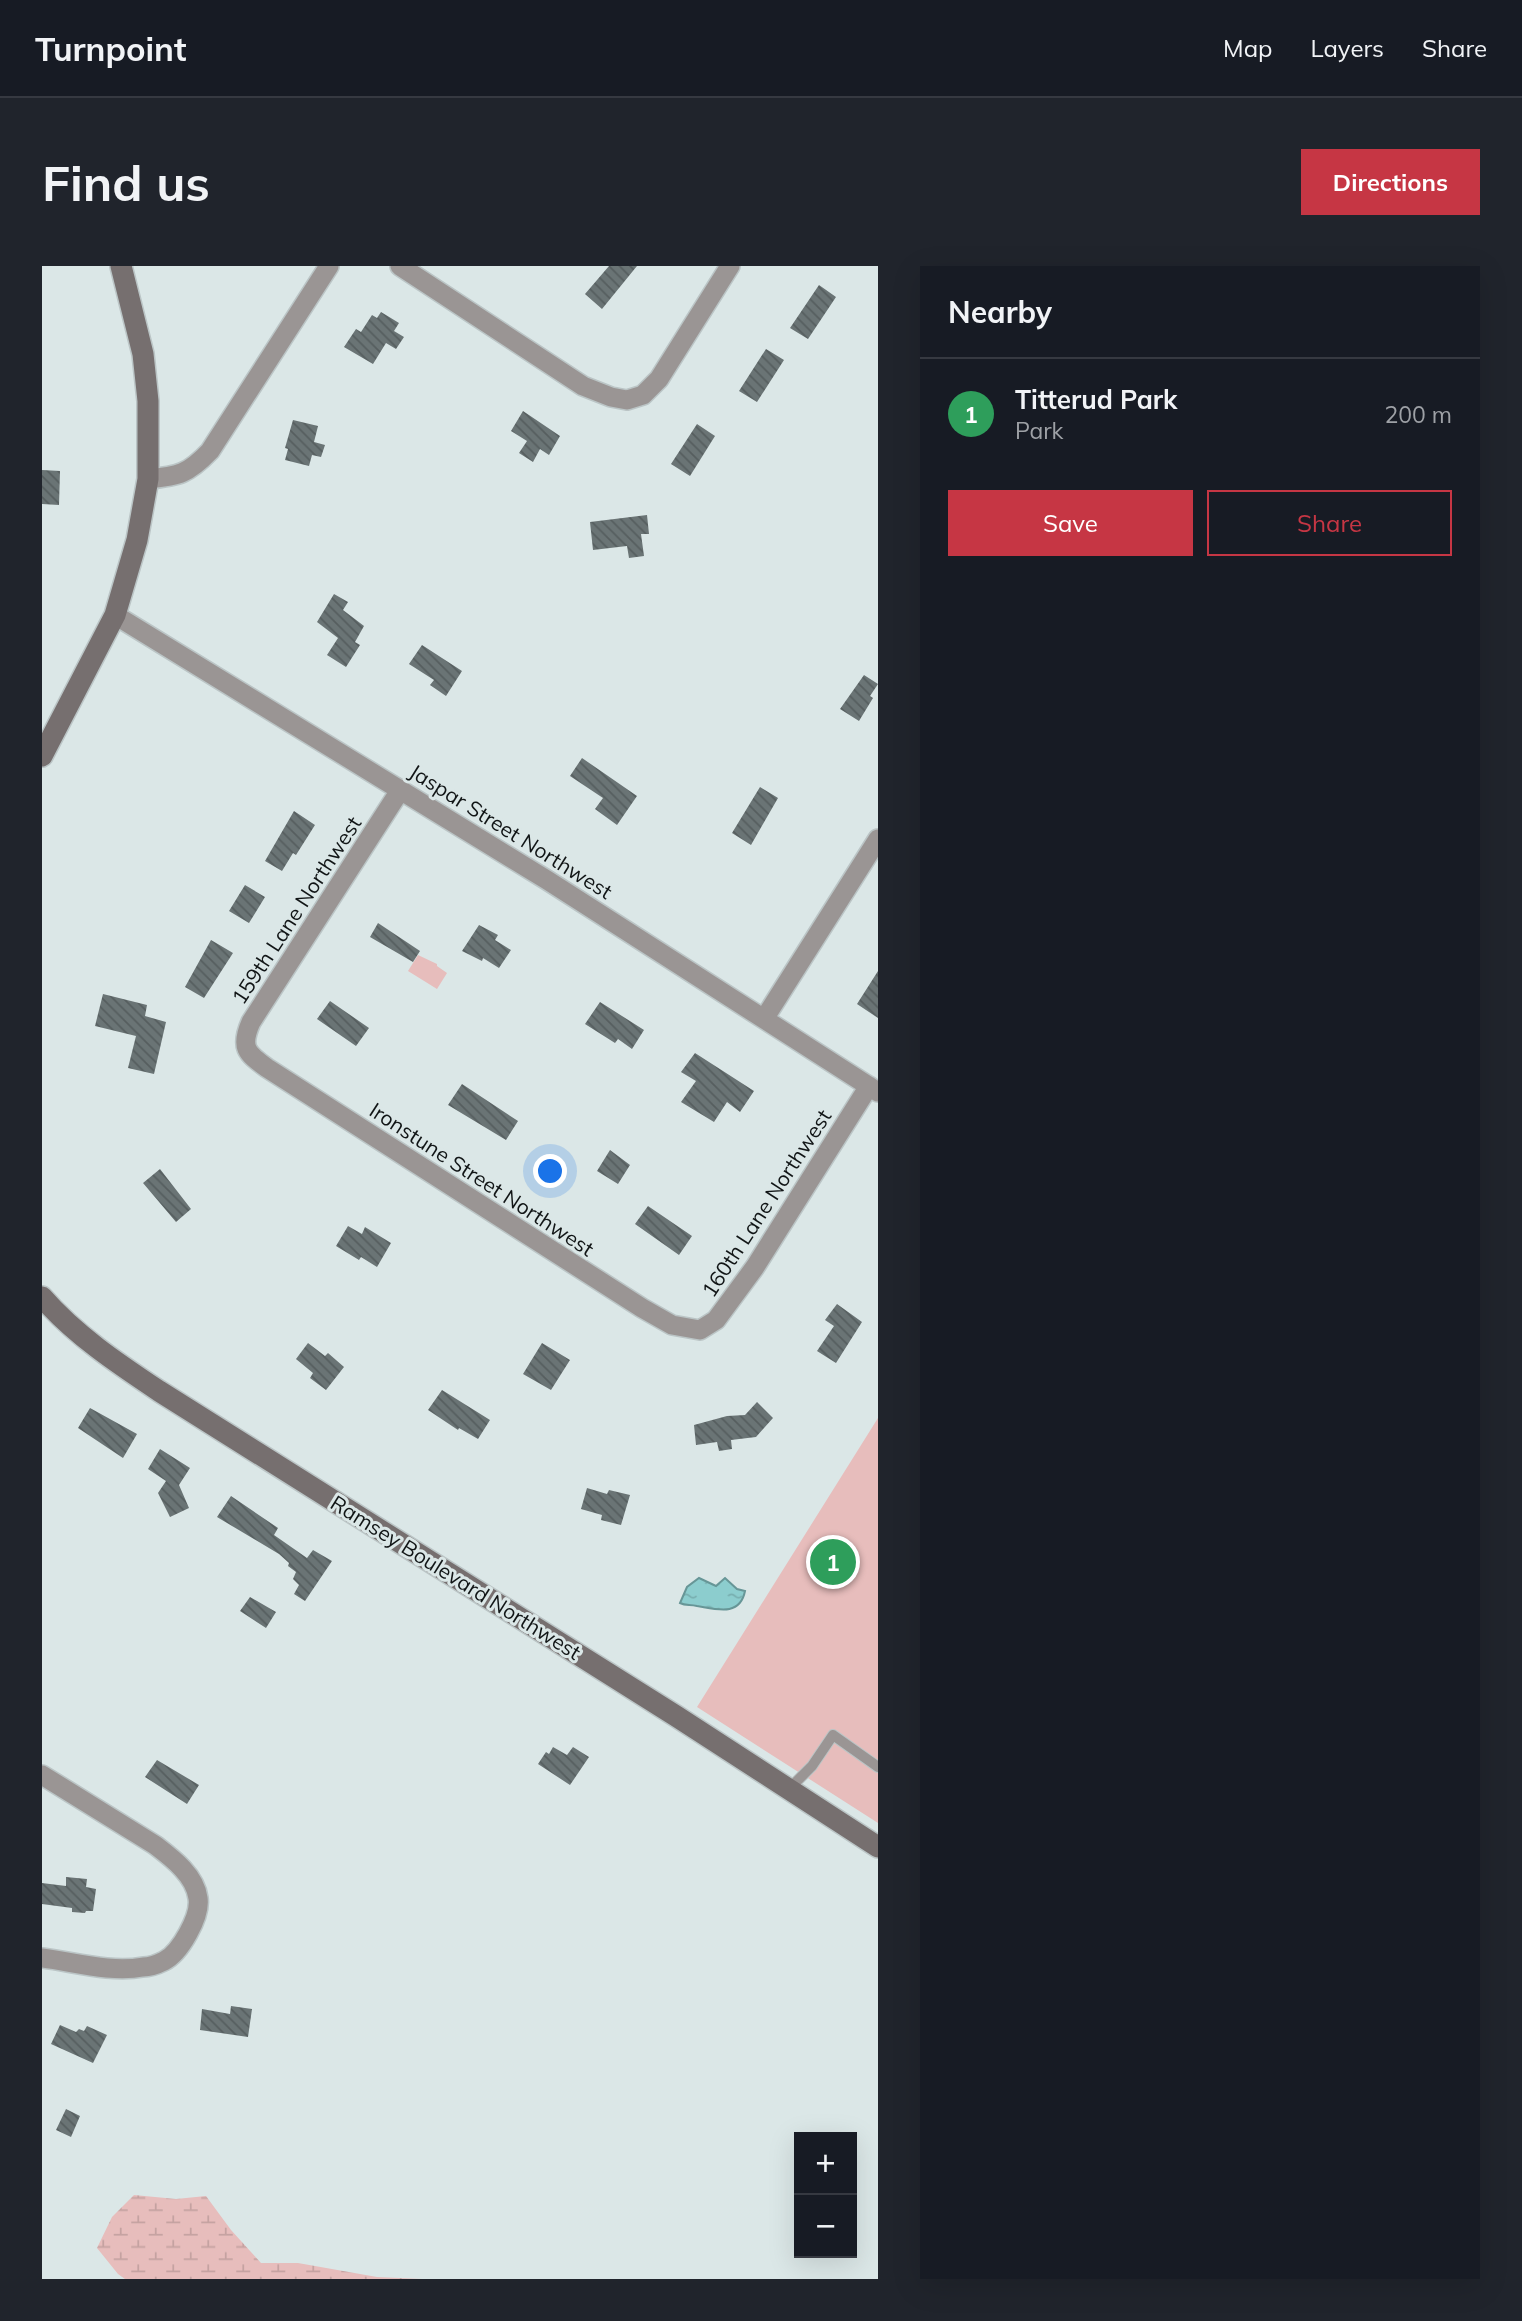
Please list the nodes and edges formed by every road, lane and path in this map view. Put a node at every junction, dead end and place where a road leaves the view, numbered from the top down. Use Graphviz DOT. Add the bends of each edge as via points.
graph roads {
  1 [pos="121,266"];
  2 [pos="329,266"];
  3 [pos="400,266"];
  4 [pos="730,266"];
  5 [pos="148,479"];
  6 [pos="115,615"];
  7 [pos="42,756"];
  8 [pos="401,789"];
  9 [pos="878,839"];
  10 [pos="764,1019"];
  11 [pos="253,1058"];
  12 [pos="873,1089"];
  13 [pos="42,1297"];
  14 [pos="691,1327"];
  15 [pos="878,1767"];
  16 [pos="42,1774"];
  17 [pos="789,1789"];
  18 [pos="878,1847"];
  19 [pos="42,1958"];
  1 -- 5 [label="street" via="143,354"];
  2 -- 5 [label="street" via="210,451 193,469"];
  3 -- 4 [label="street" via="583,386 627,400 643,396 659,379"];
  5 -- 6 [label="street" via="138,540"];
  6 -- 7 [label="street"];
  6 -- 8 [label="street, Jaspar Street Northwest"];
  8 -- 10 [label="street, Jaspar Street Northwest"];
  8 -- 11 [label="street, 159th Lane Northwest" via="251,1022 244,1038"];
  9 -- 10 [label="street"];
  10 -- 12 [label="street, Jaspar Street Northwest"];
  11 -- 14 [label="street, Ironstune Street Northwest" via="642,1308 672,1325"];
  12 -- 14 [label="street, 160th Lane Northwest" via="716,1320 700,1330"];
  13 -- 17 [label="street, Ramsey Boulevard Northwest" via="103,1353 159,1391"];
  15 -- 17 [label="lane" via="833,1735"];
  16 -- 19 [label="street" via="173,1858 190,1878 199,1899 195,1922 165,1961 143,1968 117,1968"];
  17 -- 18 [label="street, Ramsey Boulevard Northwest"];
}
